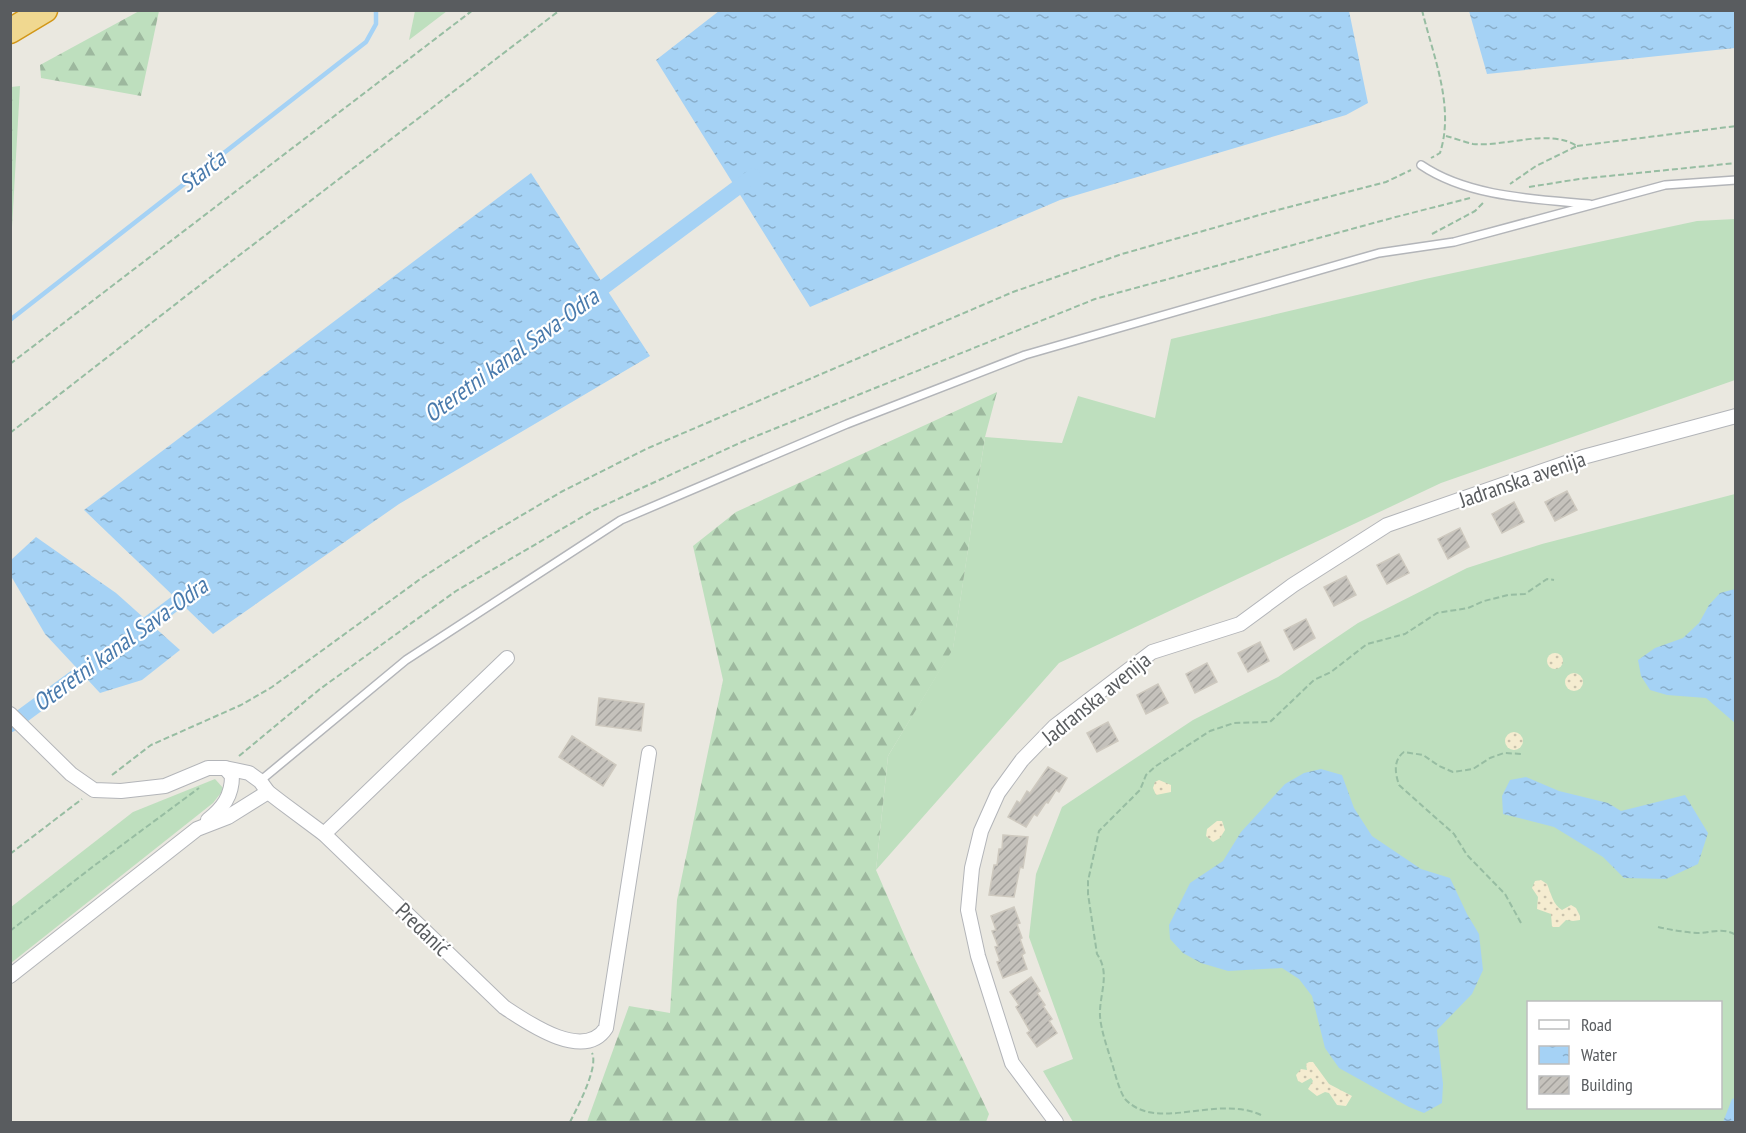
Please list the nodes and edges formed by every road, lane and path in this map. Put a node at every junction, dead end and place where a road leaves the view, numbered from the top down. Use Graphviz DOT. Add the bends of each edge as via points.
graph roads {
  1 [pos="45,10"];
  2 [pos="473,10"];
  3 [pos="560,10"];
  4 [pos="1422,10"];
  5 [pos="10,31"];
  6 [pos="1736,126"];
  7 [pos="1446,136"];
  8 [pos="1577,146"];
  9 [pos="1736,163"];
  10 [pos="1421,165"];
  11 [pos="1736,180"];
  12 [pos="1524,188"];
  13 [pos="1492,193"];
  14 [pos="1596,205"];
  15 [pos="1423,247"];
  16 [pos="10,364"];
  17 [pos="1736,416"];
  18 [pos="10,433"];
  19 [pos="1554,580"];
  20 [pos="507,658"];
  21 [pos="10,714"];
  22 [pos="649,753"];
  23 [pos="1523,754"];
  24 [pos="225,768"];
  25 [pos="264,786"];
  26 [pos="94,790"];
  27 [pos="197,829"];
  28 [pos="324,834"];
  29 [pos="10,854"];
  30 [pos="1521,923"];
  31 [pos="1658,927"];
  32 [pos="10,931"];
  33 [pos="1736,935"];
  34 [pos="10,976"];
  35 [pos="587,1042"];
  36 [pos="1138,1114"];
  37 [pos="1261,1115"];
  38 [pos="1194,1116"];
  39 [pos="570,1122"];
  40 [pos="1056,1122"];
  1 -- 5 [label="highway"];
  2 -- 16 [label="path"];
  3 -- 18 [label="path"];
  4 -- 7 [label="path" via="1444,98"];
  6 -- 8 [label="path"];
  7 -- 8 [label="path" via="1472,144 1556,138"];
  7 -- 10 [label="path" via="1440,153"];
  8 -- 13 [label="path"];
  9 -- 12 [label="path"];
  10 -- 13 [label="lane" via="1437,176"];
  10 -- 26 [label="path" via="1386,182 1122,254 1013,292 646,449 484,537 272,687 151,745"];
  11 -- 14 [label="lane" via="1665,185"];
  13 -- 14 [label="lane"];
  13 -- 15 [label="path" via="1475,211 1431,235"];
  13 -- 24 [label="path" via="1095,299 744,441 594,510 456,591 320,689"];
  14 -- 15 [label="lane"];
  15 -- 25 [label="lane" via="1368,256 1025,355 847,424 621,520 406,660"];
  17 -- 40 [label="street, Jadranska avenija" via="1583,457 1387,525 1240,624 1152,652 1055,726 1022,760 998,793 981,831 968,910 978,956 1012,1063"];
  19 -- 36 [label="path" via="1547,579 1526,594 1437,614 1405,634 1366,644 1314,680 1270,722 1234,723 1210,731 1156,766 1146,775 1140,789 1099,831 1088,894 1097,954 1105,978 1100,1016 1124,1098"];
  20 -- 28 [label="street"];
  21 -- 26 [label="street" via="70,774"];
  22 -- 35 [label="street" via="606,1028 600,1037"];
  23 -- 30 [label="path" via="1504,753 1473,769 1453,772 1423,755 1404,752 1396,761 1395,774 1399,785 1454,834 1467,855 1505,894"];
  24 -- 25 [label="street, Predanić" via="249,773"];
  24 -- 26 [label="street, Predanić" via="208,768 165,786"];
  24 -- 27 [label="street" via="232,783 222,809"];
  24 -- 32 [label="path"];
  25 -- 27 [label="street" via="228,817"];
  25 -- 28 [label="street, Predanić"];
  26 -- 29 [label="path"];
  27 -- 34 [label="street"];
  28 -- 35 [label="street, Predanić" via="504,1007 567,1041"];
  31 -- 33 [label="path" via="1701,933 1717,930"];
  35 -- 39 [label="path" via="594,1057 593,1069"];
  37 -- 38 [label="path" via="1237,1108"];
}
